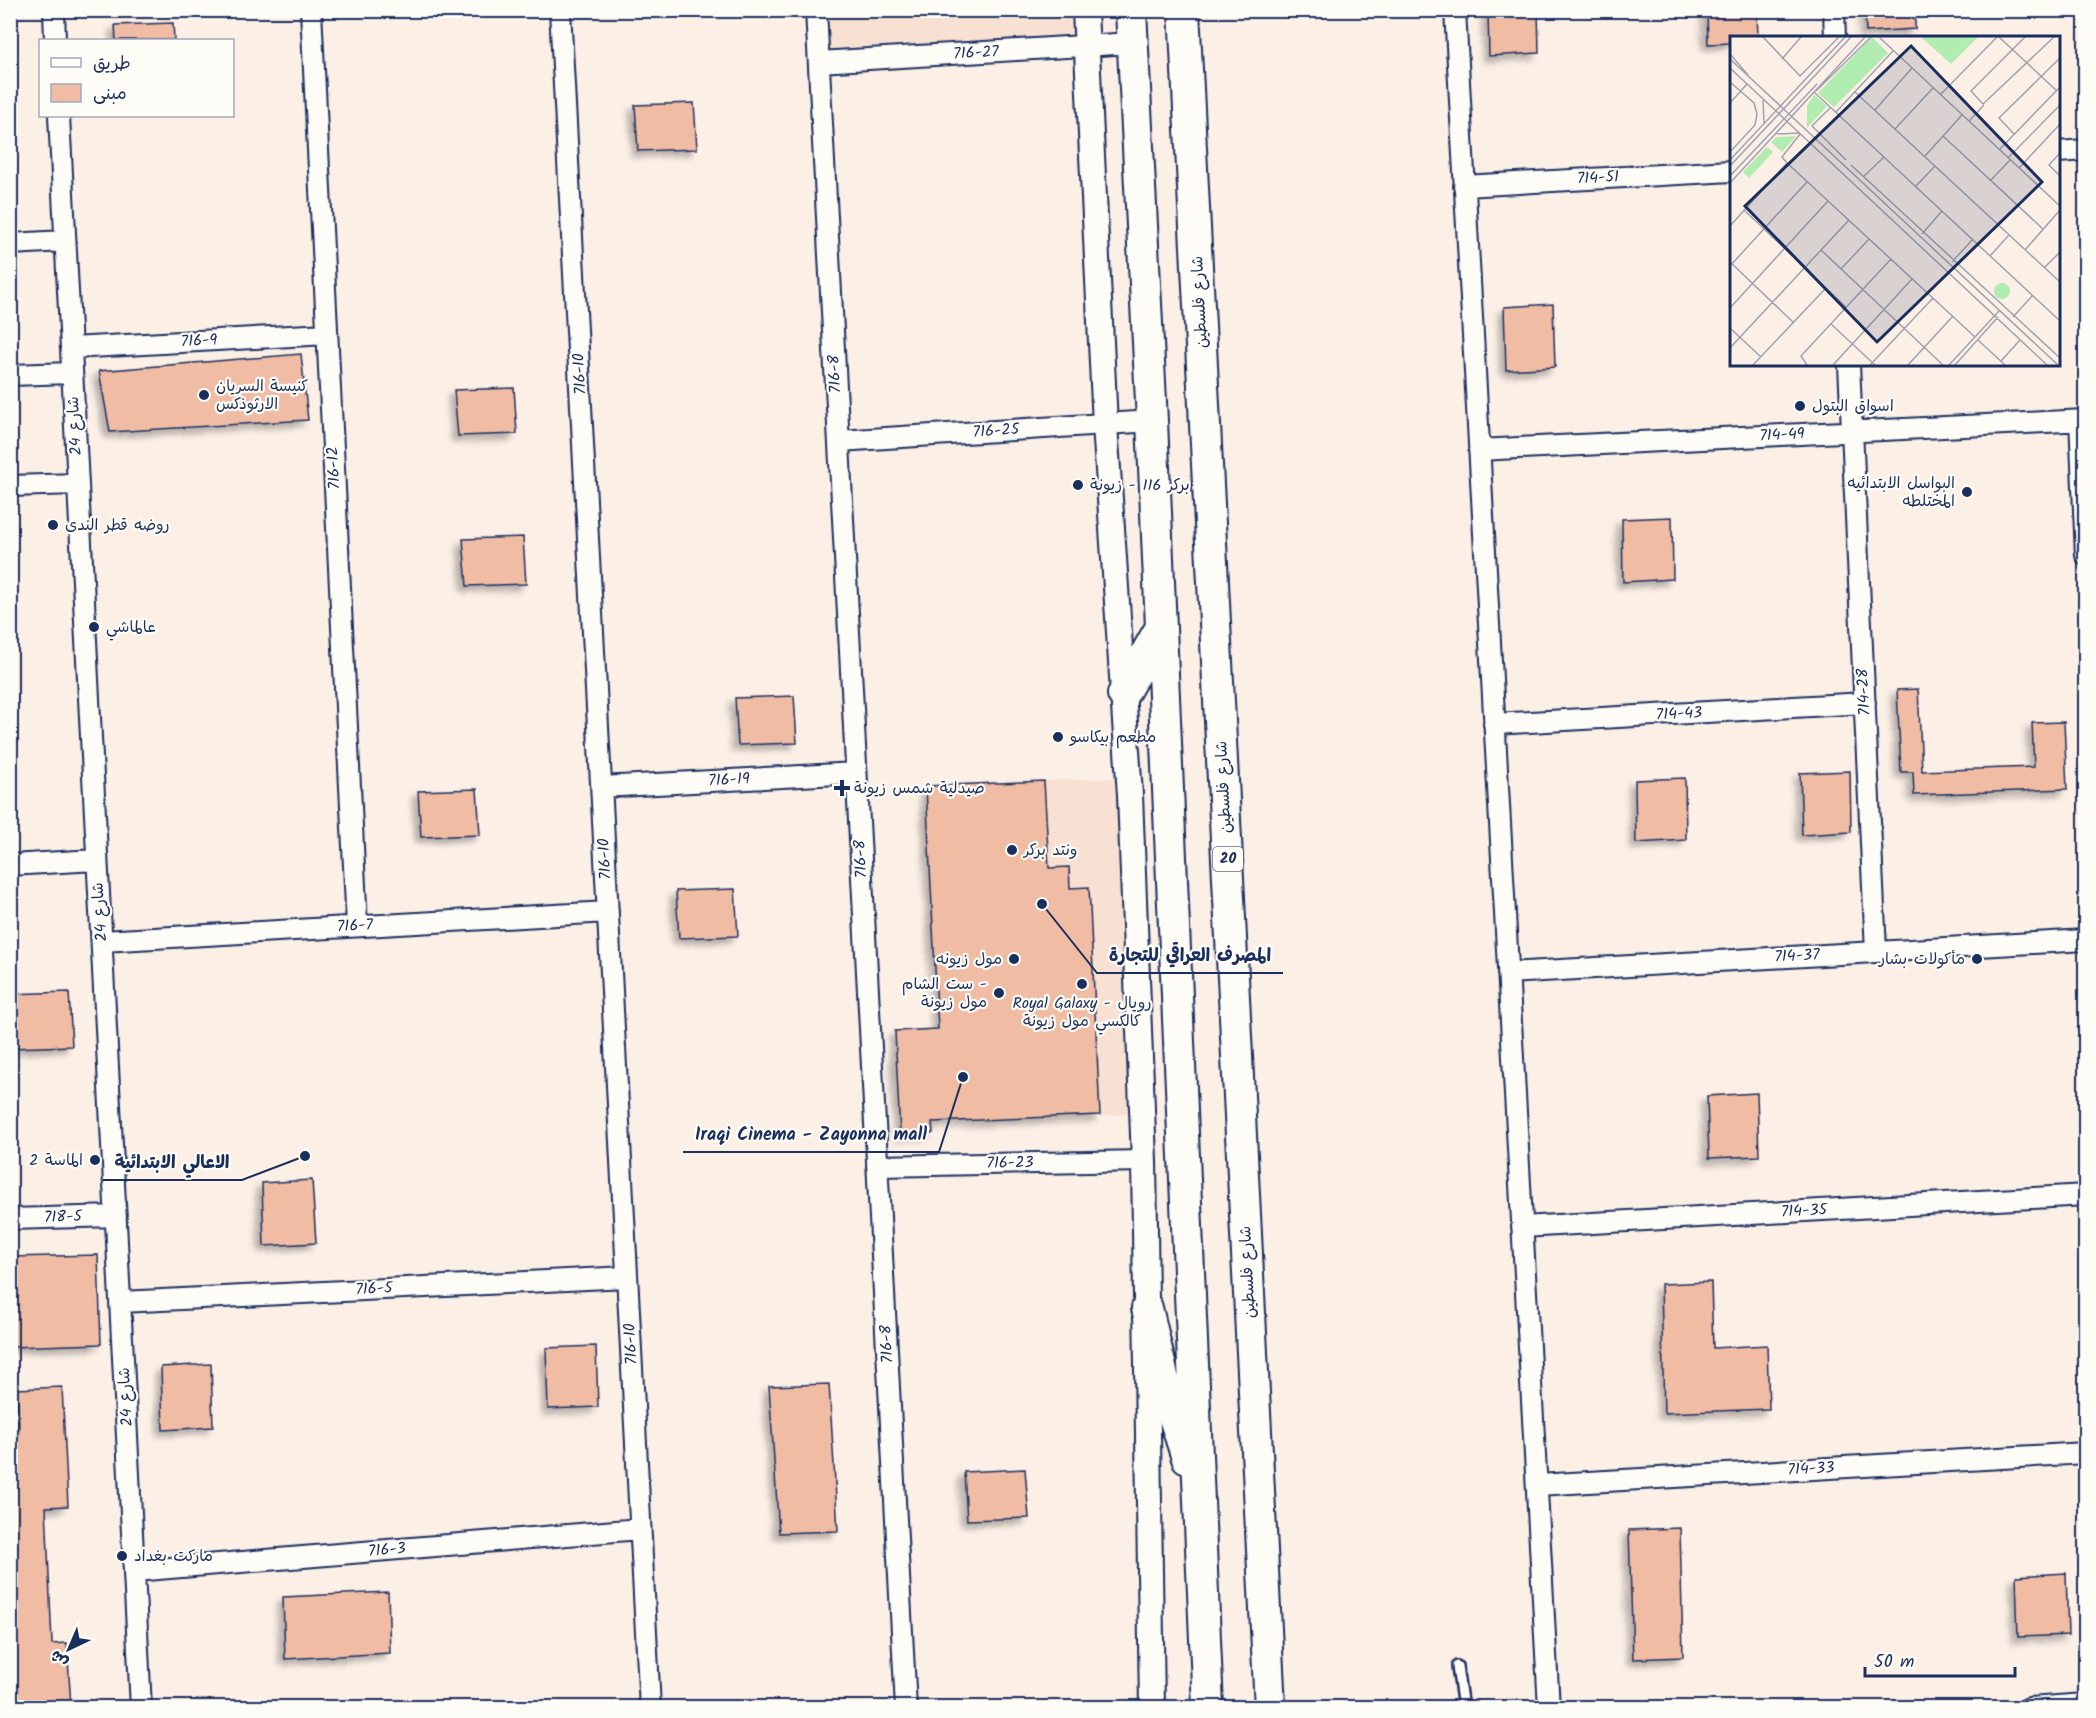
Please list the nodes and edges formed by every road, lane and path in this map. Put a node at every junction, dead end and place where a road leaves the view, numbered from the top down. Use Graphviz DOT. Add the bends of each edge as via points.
graph roads {
  1 [pos="54,10"];
  2 [pos="311,10"];
  3 [pos="560,10"];
  4 [pos="816,10"];
  5 [pos="1085,10"];
  6 [pos="1131,10"];
  7 [pos="1184,10"];
  8 [pos="1455,10"];
  9 [pos="1834,10"];
  10 [pos="1835,36"];
  11 [pos="55,39"];
  12 [pos="1132,43"];
  13 [pos="1088,46"];
  14 [pos="819,62"];
  15 [pos="59,117"];
  16 [pos="2085,150"];
  17 [pos="2060,152"];
  18 [pos="1730,171"];
  19 [pos="1464,186"];
  20 [pos="65,241"];
  21 [pos="10,244"];
  22 [pos="327,334"];
  23 [pos="71,348"];
  24 [pos="1850,366"];
  25 [pos="72,373"];
  26 [pos="10,375"];
  27 [pos="2083,420"];
  28 [pos="1152,421"];
  29 [pos="1106,424"];
  30 [pos="1852,431"];
  31 [pos="839,441"];
  32 [pos="1479,450"];
  33 [pos="78,484"];
  34 [pos="10,486"];
  35 [pos="2085,555"];
  36 [pos="1161,627"];
  37 [pos="1123,694"];
  38 [pos="1864,704"];
  39 [pos="1494,724"];
  40 [pos="856,773"];
  41 [pos="602,787"];
  42 [pos="96,860"];
  43 [pos="10,865"];
  44 [pos="608,912"];
  45 [pos="357,926"];
  46 [pos="2085,940"];
  47 [pos="102,941"];
  48 [pos="1876,952"];
  49 [pos="1508,973"];
  50 [pos="1144,1161"];
  51 [pos="877,1166"];
  52 [pos="2085,1195"];
  53 [pos="116,1216"];
  54 [pos="10,1219"];
  55 [pos="1522,1227"];
  56 [pos="627,1277"];
  57 [pos="121,1302"];
  58 [pos="1147,1308"];
  59 [pos="2085,1453"];
  60 [pos="1537,1485"];
  61 [pos="1200,1494"];
  62 [pos="640,1529"];
  63 [pos="134,1570"];
  64 [pos="1457,1666"];
  65 [pos="2085,1704"];
  66 [pos="141,1707"];
  67 [pos="650,1707"];
  68 [pos="906,1707"];
  69 [pos="1152,1707"];
  70 [pos="1208,1707"];
  71 [pos="1270,1707"];
  72 [pos="1463,1707"];
  73 [pos="1549,1707"];
  74 [pos="2029,1707"];
  1 -- 11 [label="street"];
  2 -- 22 [label="street, 716-12"];
  3 -- 41 [label="street, 716-10"];
  4 -- 14 [label="street, 716-8"];
  5 -- 13 [label="street"];
  6 -- 12 [label="main road"];
  7 -- 71 [label="main road, شارع فلسطين / 20"];
  8 -- 19 [label="street"];
  9 -- 10 [label="street"];
  12 -- 13 [label="street, 716-27"];
  12 -- 28 [label="main road"];
  13 -- 14 [label="street, 716-27"];
  13 -- 29 [label="street"];
  14 -- 31 [label="street, 716-8"];
  15 -- 20 [label="street, شارع 24"];
  16 -- 17 [label="street"];
  18 -- 19 [label="street, 714-51"];
  19 -- 32 [label="street"];
  20 -- 21 [label="street"];
  20 -- 23 [label="street, شارع 24"];
  22 -- 23 [label="street, 716-9"];
  22 -- 45 [label="street, 716-12"];
  23 -- 25 [label="street, شارع 24"];
  24 -- 30 [label="street, 714-28"];
  25 -- 26 [label="street"];
  25 -- 33 [label="street, شارع 24"];
  27 -- 30 [label="street, 714-49"];
  27 -- 35 [label="street"];
  28 -- 29 [label="street, 716-25"];
  28 -- 36 [label="main road"];
  29 -- 31 [label="street, 716-25"];
  29 -- 37 [label="street"];
  30 -- 32 [label="street, 714-49"];
  30 -- 38 [label="street, 714-28"];
  31 -- 40 [label="street, 716-8"];
  32 -- 39 [label="street"];
  33 -- 34 [label="street"];
  33 -- 42 [label="street, شارع 24"];
  36 -- 37 [label="main road"];
  36 -- 61 [label="main road"];
  37 -- 50 [label="street"];
  38 -- 39 [label="street, 714-43"];
  38 -- 48 [label="street, 714-28"];
  39 -- 49 [label="street"];
  40 -- 41 [label="street, 716-19"];
  40 -- 51 [label="street, 716-8"];
  41 -- 44 [label="street, 716-10"];
  42 -- 43 [label="street"];
  42 -- 47 [label="street, شارع 24"];
  44 -- 45 [label="street, 716-7"];
  44 -- 56 [label="street, 716-10"];
  45 -- 47 [label="street, 716-7"];
  46 -- 48 [label="street, 714-37"];
  47 -- 53 [label="street, شارع 24"];
  48 -- 49 [label="street, 714-37"];
  49 -- 55 [label="street"];
  50 -- 51 [label="street, 716-23"];
  50 -- 58 [label="street"];
  51 -- 68 [label="street, 716-8"];
  52 -- 55 [label="street, 714-35"];
  53 -- 54 [label="street, 718-5"];
  53 -- 57 [label="street, شارع 24"];
  55 -- 60 [label="street"];
  56 -- 57 [label="street, 716-5"];
  56 -- 62 [label="street, 716-10"];
  57 -- 63 [label="street, شارع 24"];
  58 -- 61 [label="main road" via="1170,1402"];
  58 -- 69 [label="street"];
  59 -- 60 [label="street, 714-33"];
  60 -- 73 [label="street"];
  61 -- 70 [label="main road"];
  62 -- 63 [label="street, 716-3"];
  62 -- 67 [label="street, 716-10"];
  63 -- 66 [label="street, شارع 24"];
  64 -- 72 [label="lane"];
  65 -- 74 [label="street"];
}
